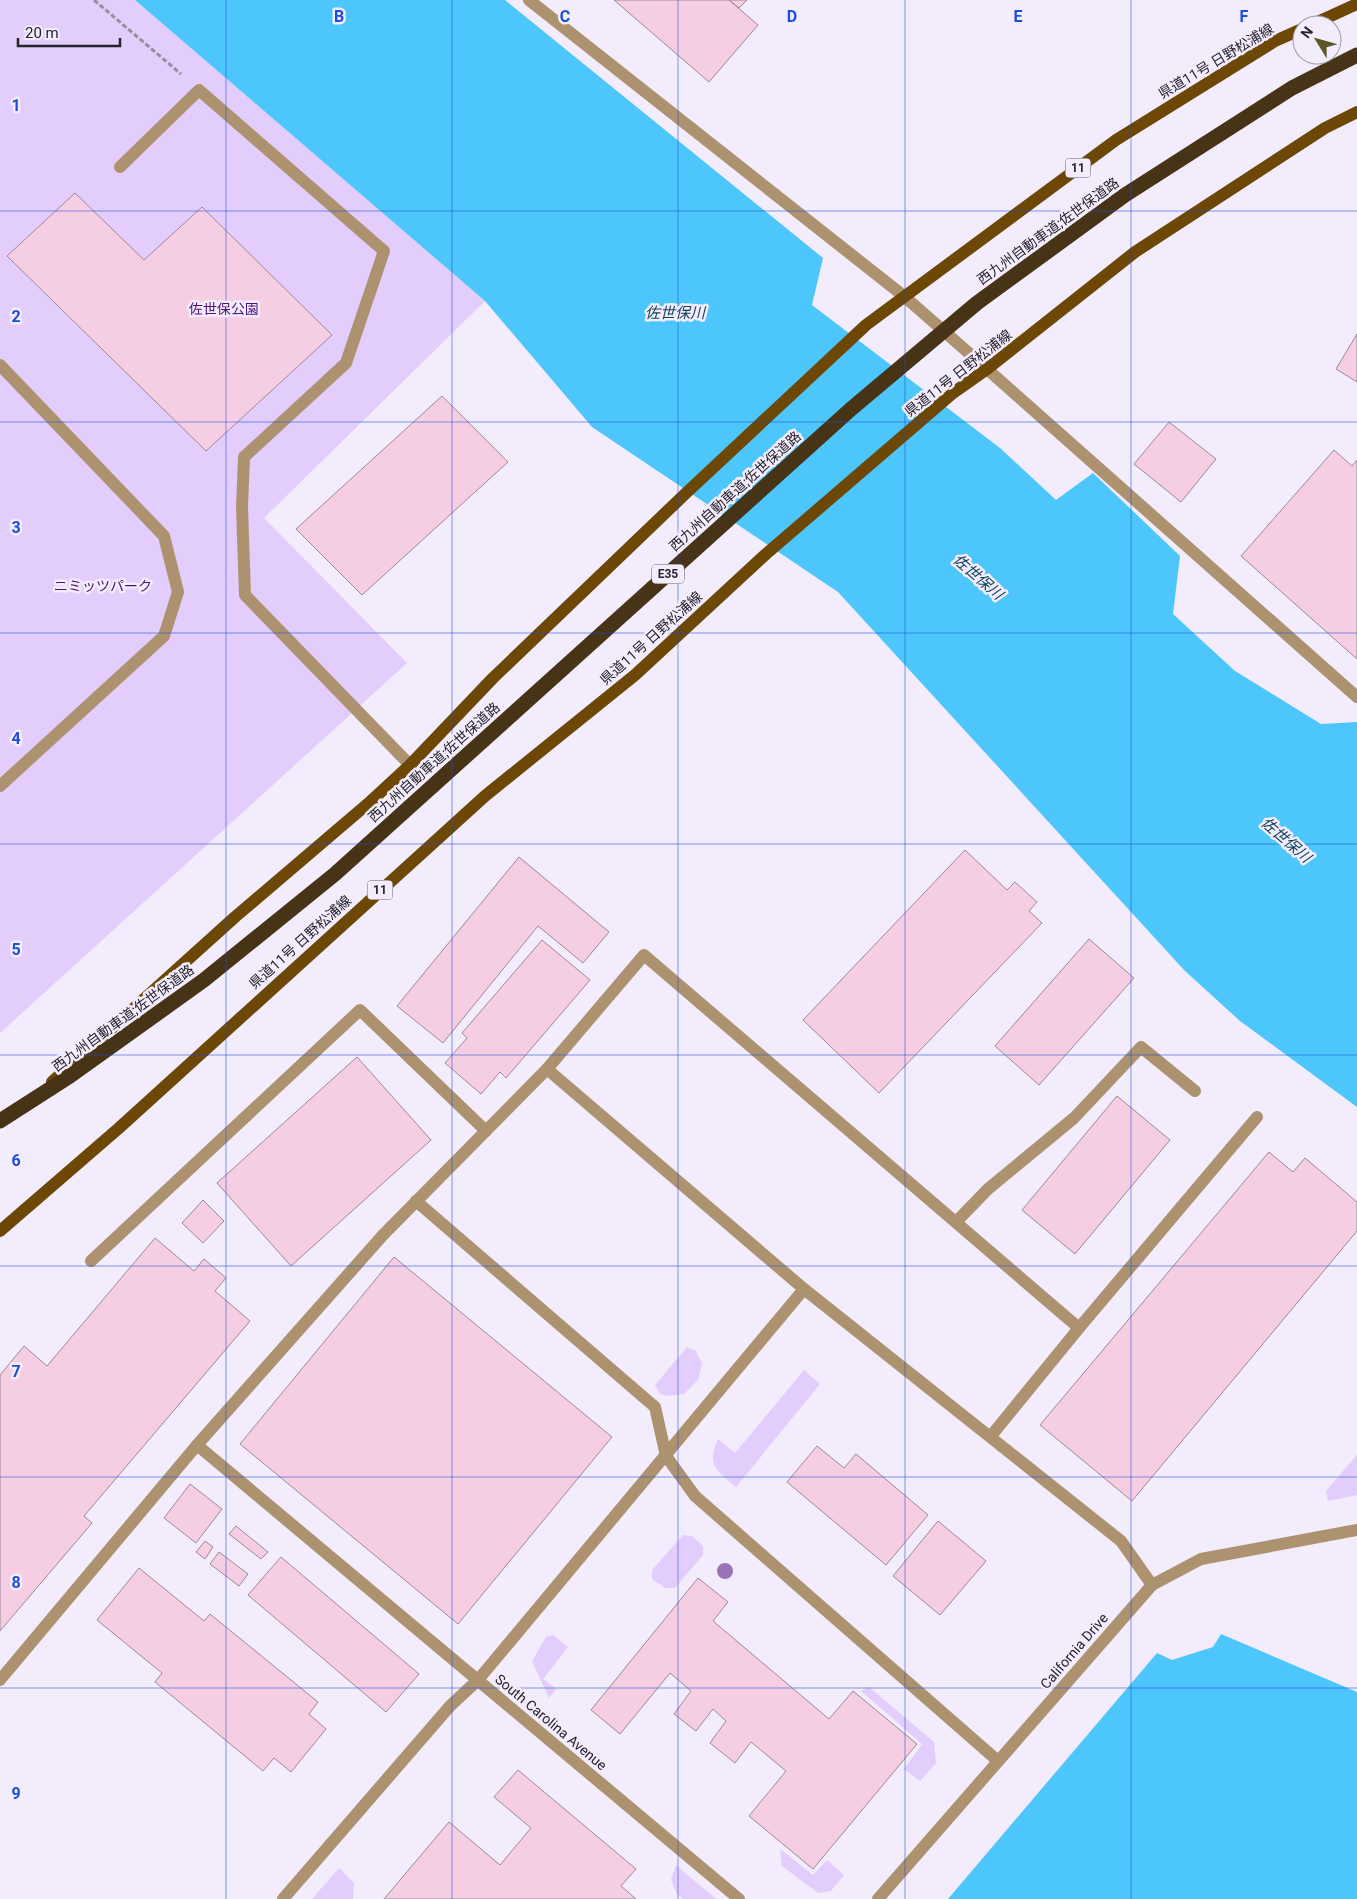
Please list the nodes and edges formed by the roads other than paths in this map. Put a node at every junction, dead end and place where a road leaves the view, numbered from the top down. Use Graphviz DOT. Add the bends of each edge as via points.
graph roads {
  1 [pos="529,0"];
  2 [pos="1357,4"];
  3 [pos="1333,15"];
  4 [pos="1292,34"];
  5 [pos="1357,55"];
  6 [pos="1357,112"];
  7 [pos="120,167"];
  8 [pos="905,297"];
  9 [pos="0,365"];
  10 [pos="987,369"];
  11 [pos="1357,697"];
  12 [pos="410,765"];
  13 [pos="0,786"];
  14 [pos="546,1069"];
  15 [pos="1195,1091"];
  16 [pos="1257,1117"];
  17 [pos="0,1121"];
  18 [pos="0,1129"];
  19 [pos="486,1131"];
  20 [pos="416,1201"];
  21 [pos="956,1222"];
  22 [pos="0,1231"];
  23 [pos="91,1261"];
  24 [pos="804,1289"];
  25 [pos="1079,1328"];
  26 [pos="991,1436"];
  27 [pos="197,1444"];
  28 [pos="666,1456"];
  29 [pos="1357,1530"];
  30 [pos="1152,1585"];
  31 [pos="0,1680"];
  32 [pos="478,1680"];
  33 [pos="998,1761"];
  34 [pos="283,1899"];
  35 [pos="739,1899"];
  36 [pos="878,1899"];
  1 -- 8 [label="street"];
  2 -- 3 [label="main road"];
  4 -- 8 [label="main road, 県道11号 日野松浦線 / 11" via="1116,140"];
  5 -- 17 [label="highway, 西九州自動車道;佐世保道路 / E35, bridge" via="1292,88 1125,195 977,302 851,409 334,874 204,980 70,1076"];
  6 -- 10 [label="main road, 県道11号 日野松浦線 / 11" via="1324,128 1135,252"];
  7 -- 12 [label="street" via="199,90 384,251 346,364 244,457 245,595"];
  8 -- 10 [label="street"];
  8 -- 12 [label="main road, 県道11号 日野松浦線 / 11" via="866,325 684,495 493,678"];
  9 -- 13 [label="street" via="164,536 178,592 164,636"];
  10 -- 11 [label="street"];
  10 -- 22 [label="main road, 県道11号 日野松浦線 / 11" via="953,393 766,554 635,676 477,803 126,1122"];
  12 -- 18 [label="main road, 県道11号 日野松浦線 / 11" via="235,917"];
  14 -- 19 [label="street"];
  14 -- 21 [label="street" via="644,955"];
  14 -- 24 [label="street"];
  15 -- 21 [label="street" via="1141,1047 1074,1118 988,1189"];
  16 -- 25 [label="street"];
  19 -- 20 [label="street"];
  19 -- 23 [label="street" via="360,1010"];
  20 -- 27 [label="street"];
  20 -- 28 [label="street" via="655,1407"];
  21 -- 25 [label="street"];
  24 -- 26 [label="street"];
  24 -- 28 [label="street"];
  25 -- 26 [label="street"];
  26 -- 30 [label="street" via="1121,1541"];
  27 -- 31 [label="street"];
  27 -- 32 [label="street"];
  28 -- 32 [label="street"];
  28 -- 33 [label="street" via="695,1496"];
  29 -- 30 [label="street, California Drive" via="1201,1559"];
  30 -- 33 [label="street, California Drive"];
  32 -- 34 [label="street, South Carolina Avenue" via="450,1706"];
  32 -- 35 [label="street, South Carolina Avenue"];
  33 -- 36 [label="street, California Drive"];
}
